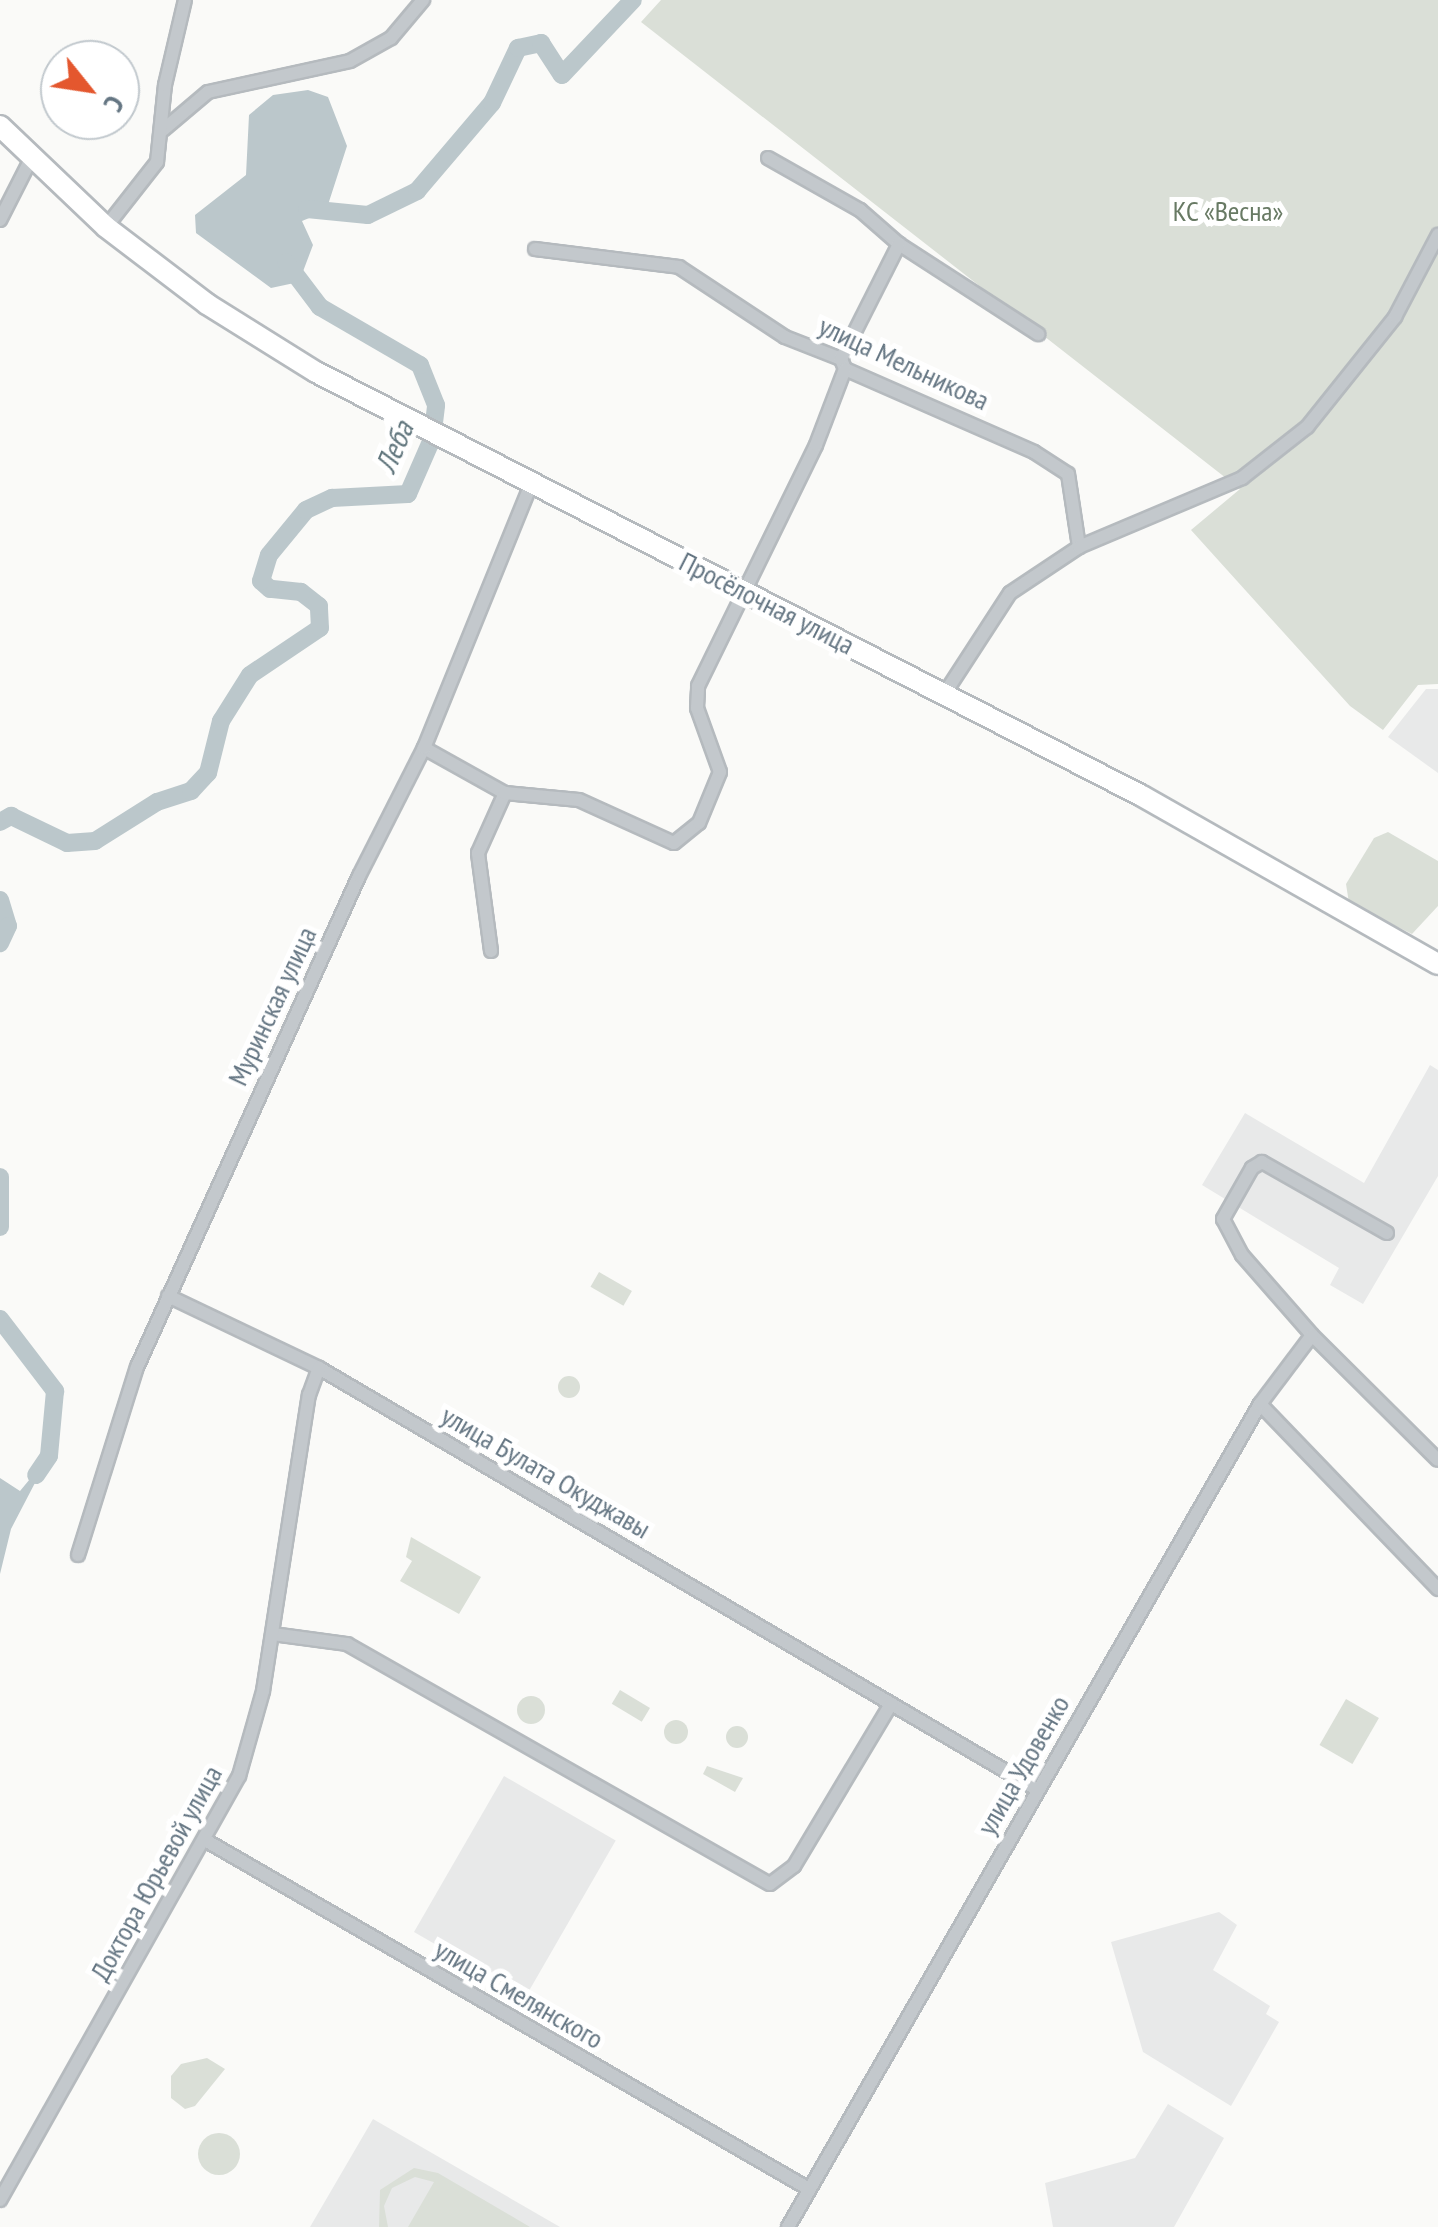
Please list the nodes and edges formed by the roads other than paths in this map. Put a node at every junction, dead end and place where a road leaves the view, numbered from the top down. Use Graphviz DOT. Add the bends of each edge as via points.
graph roads {
  1 [pos="184,0"];
  2 [pos="423,0"];
  3 [pos="0,126"];
  4 [pos="163,130"];
  5 [pos="32,157"];
  6 [pos="768,158"];
  7 [pos="0,220"];
  8 [pos="106,226"];
  9 [pos="1438,235"];
  10 [pos="898,244"];
  11 [pos="534,250"];
  12 [pos="1038,334"];
  13 [pos="843,364"];
  14 [pos="530,486"];
  15 [pos="1078,547"];
  16 [pos="741,589"];
  17 [pos="945,693"];
  18 [pos="424,748"];
  19 [pos="505,792"];
  20 [pos="492,951"];
  21 [pos="1438,964"];
  22 [pos="1387,1232"];
  23 [pos="168,1296"];
  24 [pos="1312,1335"];
  25 [pos="319,1368"];
  26 [pos="1260,1404"];
  27 [pos="1438,1460"];
  28 [pos="78,1555"];
  29 [pos="1438,1589"];
  30 [pos="273,1634"];
  31 [pos="891,1704"];
  32 [pos="1038,1790"];
  33 [pos="205,1840"];
  34 [pos="809,2189"];
  35 [pos="0,2200"];
  36 [pos="788,2227"];
  1 -- 4 [label="street" via="165,85"];
  2 -- 4 [label="street" via="391,38 350,60 208,92"];
  3 -- 5 [label="main road, Просёлочная улица"];
  4 -- 8 [label="street" via="152,175"];
  5 -- 7 [label="street"];
  5 -- 8 [label="main road, Просёлочная улица"];
  6 -- 10 [label="street" via="860,210"];
  8 -- 14 [label="main road, Просёлочная улица" via="207,304"];
  9 -- 15 [label="street" via="1360,368 1281,450 1242,478"];
  10 -- 12 [label="street"];
  10 -- 13 [label="street"];
  11 -- 13 [label="street, улица Мельникова" via="679,267 785,337"];
  13 -- 15 [label="street, улица Мельникова" via="1068,474"];
  13 -- 16 [label="street" via="816,445"];
  14 -- 16 [label="main road, Просёлочная улица"];
  14 -- 18 [label="street, Муринская улица"];
  15 -- 17 [label="street" via="1010,593"];
  16 -- 17 [label="main road, Просёлочная улица"];
  16 -- 19 [label="street" via="698,686 698,708 720,772 715,796 684,840 665,842 579,800"];
  17 -- 21 [label="main road, Просёлочная улица"];
  18 -- 19 [label="street"];
  18 -- 23 [label="street, Муринская улица"];
  19 -- 20 [label="street" via="478,853"];
  22 -- 24 [label="street" via="1266,1163 1252,1168 1223,1224"];
  23 -- 25 [label="street, улица Булата Окуджавы"];
  23 -- 28 [label="street, Муринская улица" via="138,1366"];
  24 -- 26 [label="street, улица Удовенко"];
  24 -- 27 [label="street"];
  25 -- 30 [label="street, Доктора Юрьевой улица" via="309,1395"];
  25 -- 31 [label="street, улица Булата Окуджавы"];
  26 -- 29 [label="street"];
  26 -- 32 [label="street, улица Удовенко"];
  30 -- 31 [label="street" via="347,1644 770,1884 794,1866"];
  30 -- 33 [label="street, Доктора Юрьевой улица" via="247,1753"];
  31 -- 32 [label="street, улица Булата Окуджавы"];
  32 -- 34 [label="street, улица Удовенко"];
  33 -- 34 [label="street, улица Смелянского"];
  33 -- 35 [label="street, Доктора Юрьевой улица"];
  34 -- 36 [label="street, улица Удовенко"];
}
